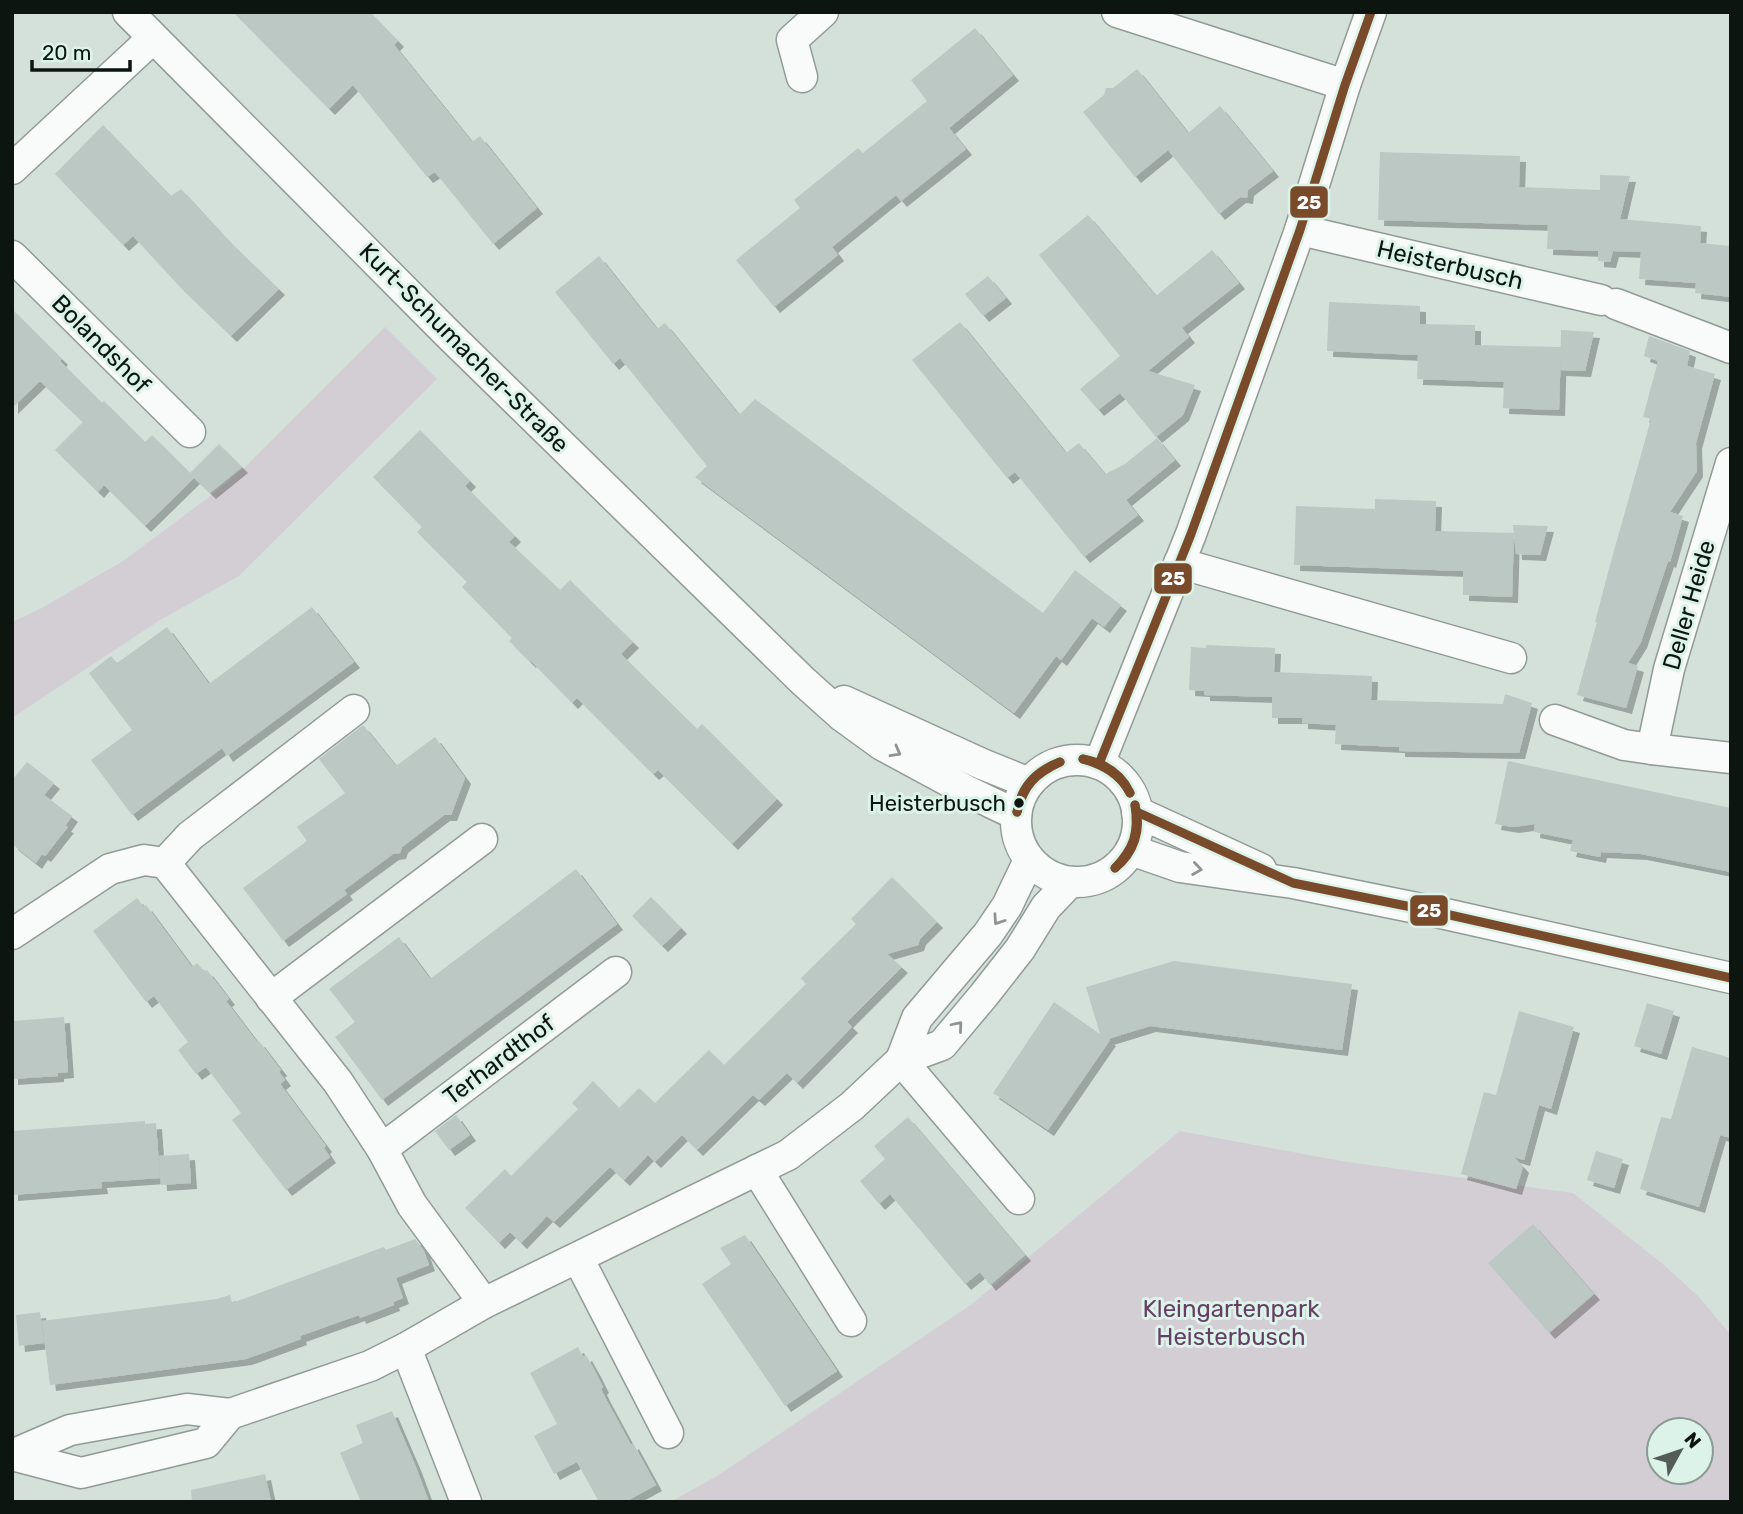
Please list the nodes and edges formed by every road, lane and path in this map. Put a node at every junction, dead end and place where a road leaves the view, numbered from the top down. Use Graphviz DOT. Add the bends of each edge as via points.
graph roads {
  1 [pos="128,12"];
  2 [pos="823,12"];
  3 [pos="1117,12"];
  4 [pos="1371,12"];
  5 [pos="153,38"];
  6 [pos="802,77"];
  7 [pos="1345,85"];
  8 [pos="12,170"];
  9 [pos="1300,230"];
  10 [pos="12,256"];
  11 [pos="1731,348"];
  12 [pos="190,432"];
  13 [pos="1731,463"];
  14 [pos="1179,563"];
  15 [pos="1511,658"];
  16 [pos="803,681"];
  17 [pos="354,710"];
  18 [pos="1555,720"];
  19 [pos="1652,749"];
  20 [pos="1731,758"];
  21 [pos="1099,764"];
  22 [pos="1029,783"];
  23 [pos="1137,812"];
  24 [pos="1015,814"];
  25 [pos="482,839"];
  26 [pos="1131,850"];
  27 [pos="1029,860"];
  28 [pos="165,863"];
  29 [pos="1070,883"];
  30 [pos="1293,884"];
  31 [pos="12,934"];
  32 [pos="616,972"];
  33 [pos="1731,978"];
  34 [pos="271,998"];
  35 [pos="901,1060"];
  36 [pos="382,1149"];
  37 [pos="757,1170"];
  38 [pos="1019,1199"];
  39 [pos="578,1258"];
  40 [pos="484,1303"];
  41 [pos="851,1321"];
  42 [pos="406,1348"];
  43 [pos="230,1414"];
  44 [pos="668,1433"];
  45 [pos="12,1455"];
  46 [pos="466,1502"];
  1 -- 5 [label="street, Kurt-Schumacher-Straße"];
  2 -- 6 [label="street" via="792,40"];
  3 -- 7 [label="street"];
  4 -- 7 [label="street"];
  5 -- 8 [label="street"];
  5 -- 16 [label="street, Kurt-Schumacher-Straße"];
  7 -- 9 [label="street"];
  9 -- 11 [label="street, Heisterbusch" via="1608,302"];
  9 -- 14 [label="street"];
  10 -- 12 [label="street, Bolandshof"];
  13 -- 19 [label="street, Deller Heide" via="1669,669"];
  14 -- 15 [label="street"];
  14 -- 21 [label="street"];
  16 -- 22 [label="street, Kurt-Schumacher-Straße"];
  16 -- 24 [label="street, Kurt-Schumacher-Straße, one-way" via="882,744"];
  17 -- 28 [label="street" via="190,836"];
  18 -- 19 [label="street"];
  19 -- 20 [label="street"];
  21 -- 22 [label="street" via="1083,759 1059,761"];
  21 -- 23 [label="street" via="1125,782"];
  22 -- 24 [label="street"];
  23 -- 26 [label="street" via="1139,827"];
  23 -- 30 [label="street"];
  24 -- 27 [label="street" via="1017,838"];
  25 -- 34 [label="street"];
  26 -- 29 [label="street" via="1116,869 1095,880"];
  26 -- 30 [label="street, one-way" via="1180,867"];
  27 -- 29 [label="street" via="1047,875"];
  27 -- 35 [label="street, one-way" via="988,934 917,1018"];
  28 -- 31 [label="street" via="144,860 110,869"];
  28 -- 34 [label="street"];
  35 -- 29 [label="street, one-way" via="943,1045 1020,949 1046,906"];
  30 -- 33 [label="street"];
  32 -- 36 [label="street, Terhardthof"];
  34 -- 36 [label="street" via="338,1082"];
  35 -- 37 [label="street" via="852,1106 788,1155"];
  35 -- 38 [label="street"];
  36 -- 40 [label="street" via="412,1205"];
  37 -- 39 [label="street"];
  37 -- 41 [label="street"];
  39 -- 40 [label="street"];
  39 -- 44 [label="street"];
  40 -- 42 [label="street"];
  42 -- 43 [label="street" via="370,1366"];
  42 -- 46 [label="street"];
  43 -- 45 [label="street" via="187,1409 70,1430"];
  43 -- 45 [label="street" via="206,1443 81,1473"];
}
